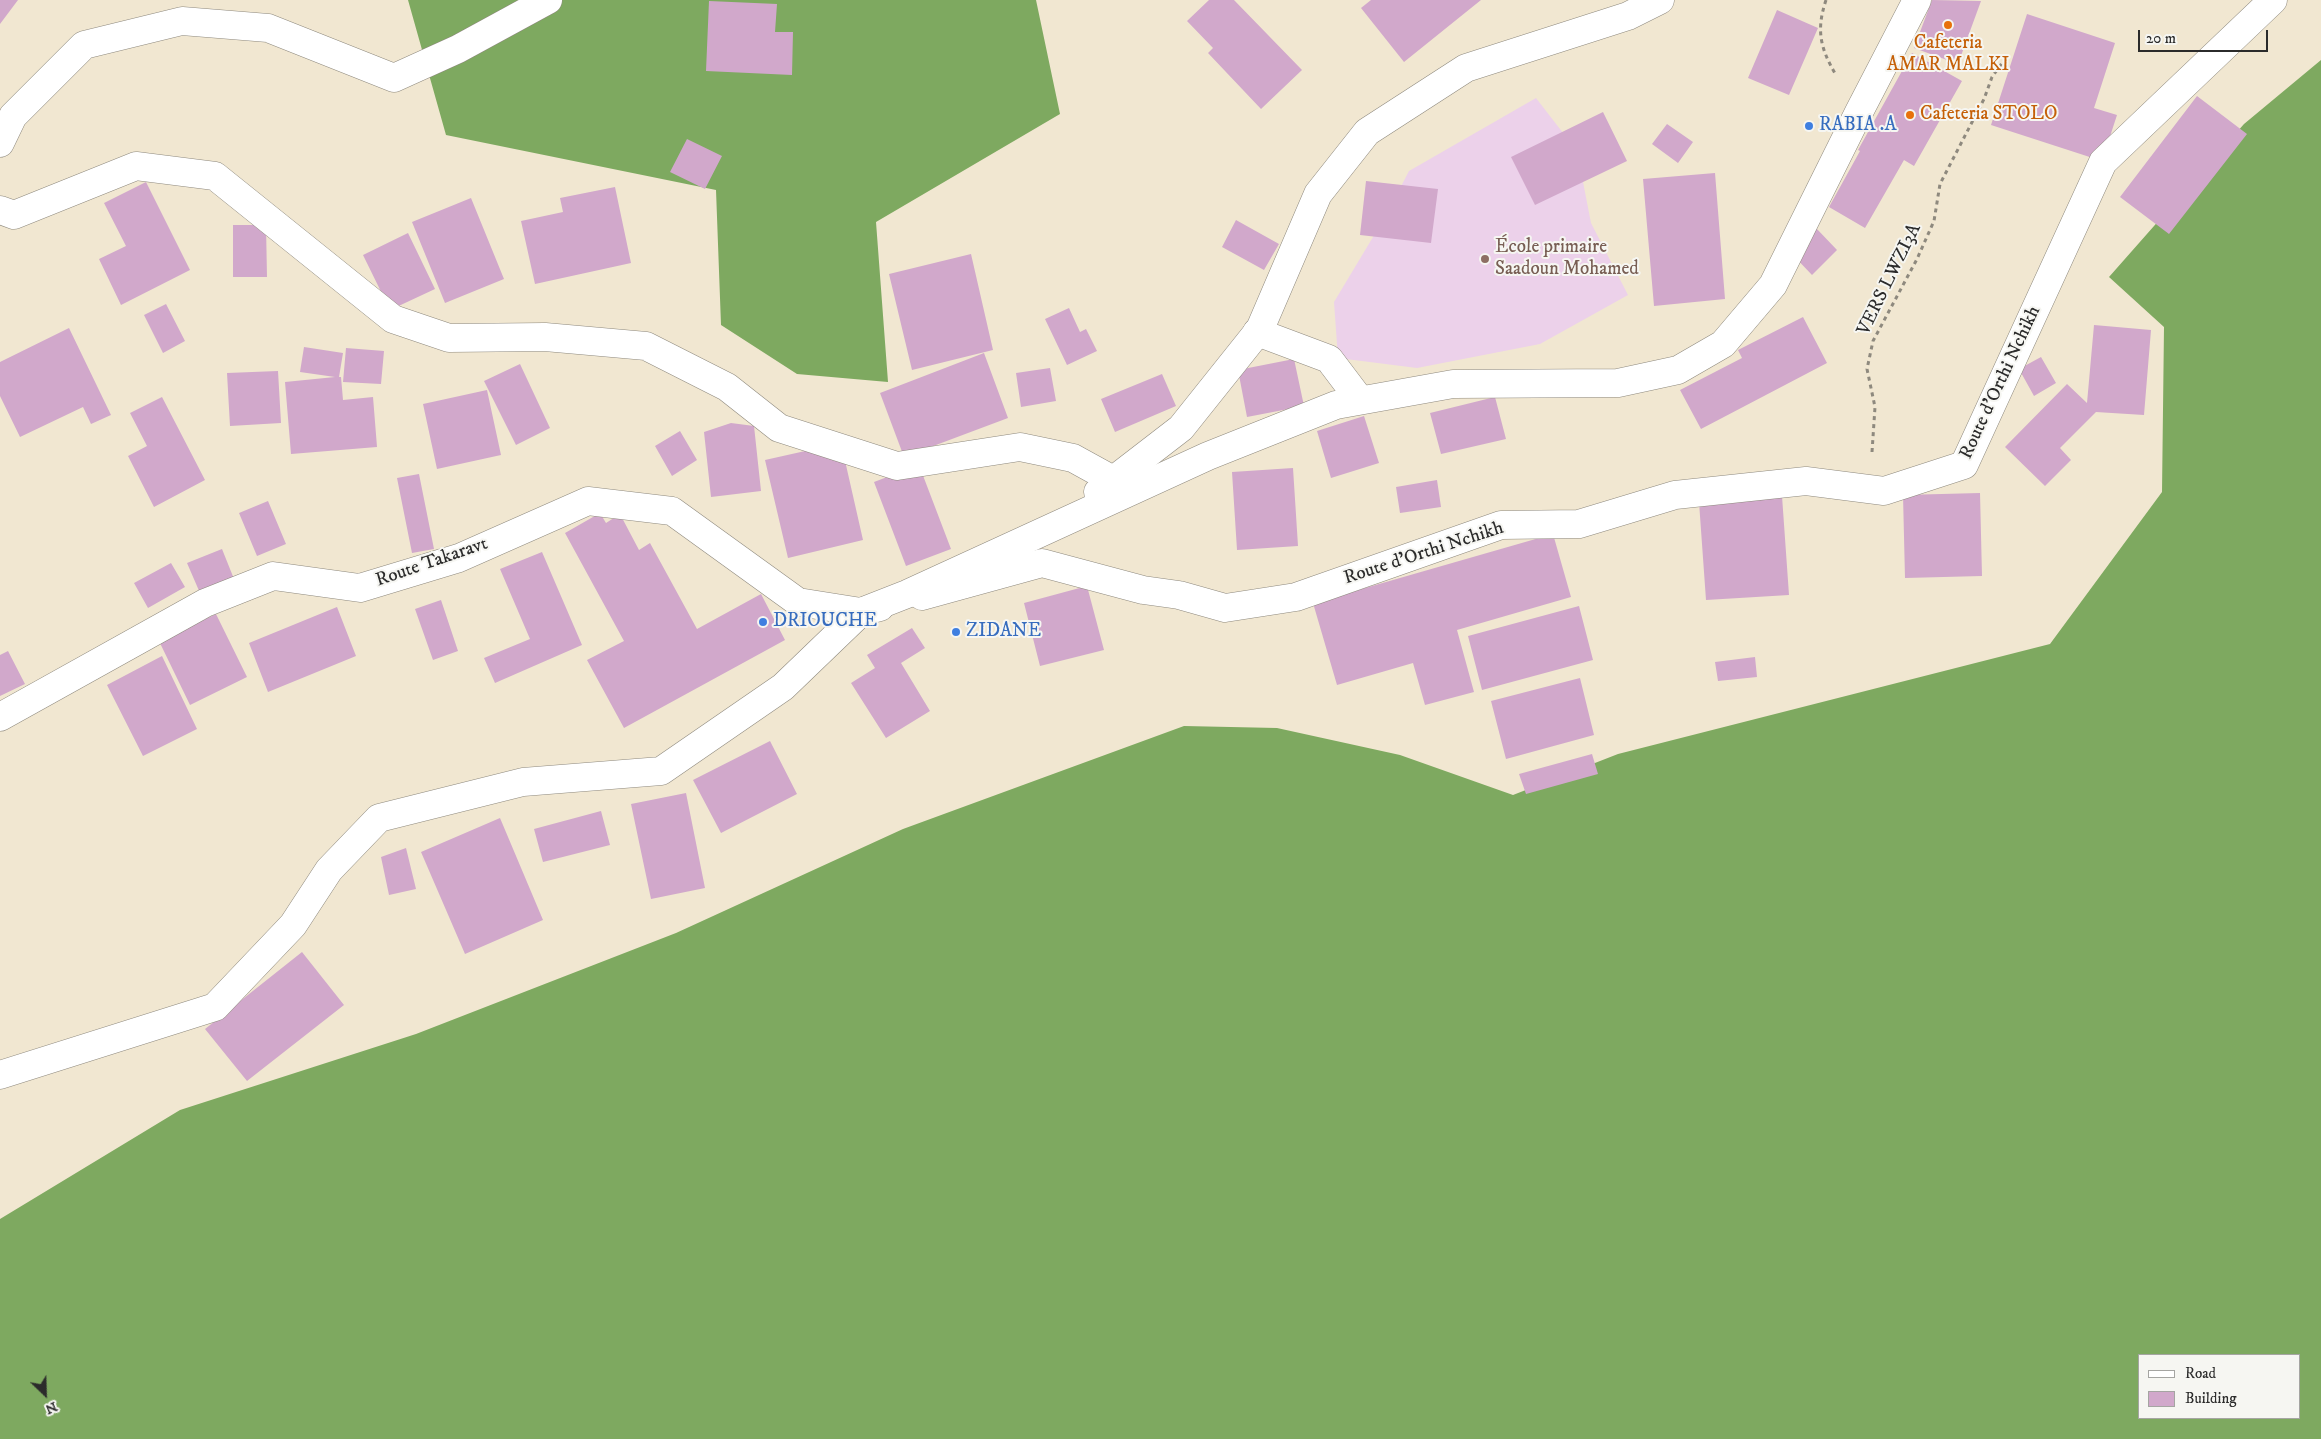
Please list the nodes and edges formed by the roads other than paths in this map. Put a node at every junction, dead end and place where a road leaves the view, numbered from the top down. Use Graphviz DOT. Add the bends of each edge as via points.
graph roads {
  1 [pos="548,0"];
  2 [pos="1660,0"];
  3 [pos="1917,0"];
  4 [pos="2273,0"];
  5 [pos="0,143"];
  6 [pos="0,210"];
  7 [pos="1257,332"];
  8 [pos="1360,400"];
  9 [pos="1113,480"];
  10 [pos="1052,528"];
  11 [pos="861,612"];
  12 [pos="0,717"];
  13 [pos="0,1075"];
  1 -- 5 [label="street" via="458,49 394,78 268,28 182,21 84,45 14,116"];
  2 -- 7 [label="street" via="1628,16 1466,68 1367,132 1318,194"];
  3 -- 8 [label="street" via="1773,285 1723,344 1678,370 1618,383 1453,384"];
  4 -- 11 [label="street, Route d'Orthi Nchikh" via="2103,162 1964,465 1884,491 1806,481 1675,495 1579,524 1501,525 1296,597 1225,608 1042,563"];
  6 -- 9 [label="street" via="14,215 136,166 215,176 393,319 449,338 545,336 646,346 727,387 779,428 898,466 1020,447 1073,458"];
  7 -- 8 [label="street" via="1329,359"];
  7 -- 9 [label="street" via="1181,428"];
  8 -- 10 [label="street" via="1336,405 1208,456"];
  9 -- 10 [label="street"];
  10 -- 11 [label="street"];
  11 -- 12 [label="street, Route Takaravt" via="798,602 672,511 588,501 459,558 360,588 273,576 205,602"];
  11 -- 13 [label="street" via="783,687 661,771 523,782 379,818 329,870 293,925 215,1007"];
}
